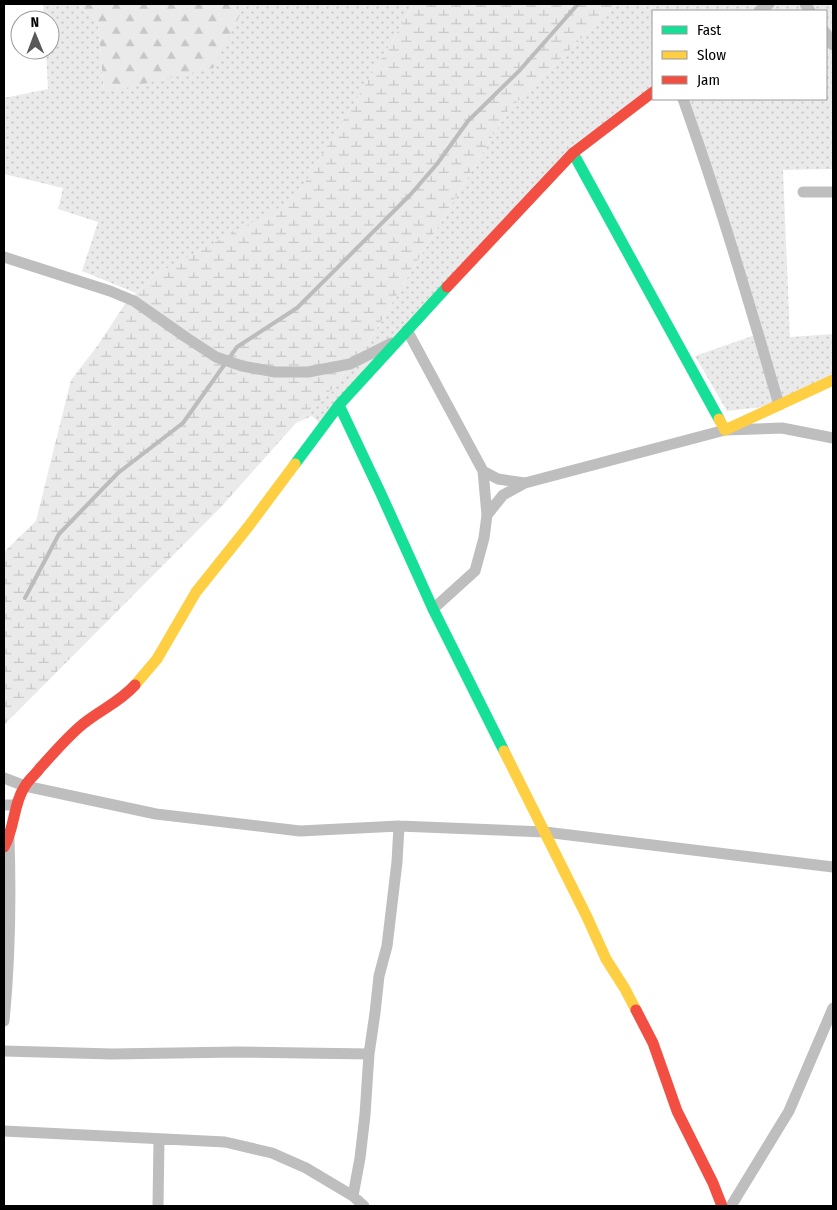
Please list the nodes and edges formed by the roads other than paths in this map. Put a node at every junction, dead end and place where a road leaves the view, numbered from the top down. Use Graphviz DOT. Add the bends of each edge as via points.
graph roads {
  1 [pos="652,93"];
  2 [pos="683,100"];
  3 [pos="573,153"];
  4 [pos="803,192"];
  5 [pos="833,192"];
  6 [pos="4,257"];
  7 [pos="407,330"];
  8 [pos="398,340"];
  9 [pos="833,380"];
  10 [pos="339,405"];
  11 [pos="780,405"];
  12 [pos="725,430"];
  13 [pos="833,438"];
  14 [pos="483,472"];
  15 [pos="525,483"];
  16 [pos="487,515"];
  17 [pos="433,609"];
  18 [pos="4,778"];
  19 [pos="25,786"];
  20 [pos="4,805"];
  21 [pos="17,805"];
  22 [pos="399,826"];
  23 [pos="545,832"];
  24 [pos="6,843"];
  25 [pos="833,867"];
  26 [pos="833,1008"];
  27 [pos="4,1022"];
  28 [pos="4,1051"];
  29 [pos="369,1054"];
  30 [pos="4,1131"];
  31 [pos="159,1139"];
  32 [pos="353,1196"];
  33 [pos="158,1206"];
  34 [pos="364,1206"];
  35 [pos="722,1206"];
  36 [pos="731,1206"];
  1 -- 3 [label="street"];
  2 -- 11 [label="street" via="708,167"];
  3 -- 7 [label="street"];
  3 -- 12 [label="street"];
  4 -- 5 [label="street"];
  6 -- 8 [label="street" via="134,301 216,357 242,366 275,372 308,372 350,364"];
  7 -- 8 [label="street"];
  7 -- 14 [label="street"];
  8 -- 10 [label="street"];
  9 -- 11 [label="street"];
  10 -- 17 [label="street"];
  10 -- 19 [label="street" via="196,592 157,658 130,690 83,724"];
  11 -- 12 [label="street"];
  12 -- 13 [label="street" via="782,428"];
  12 -- 15 [label="street"];
  14 -- 15 [label="street"];
  14 -- 16 [label="street"];
  15 -- 16 [label="street" via="503,495"];
  16 -- 17 [label="street" via="475,571"];
  17 -- 23 [label="street"];
  18 -- 19 [label="street"];
  19 -- 21 [label="street"];
  19 -- 22 [label="street" via="156,814 300,831"];
  20 -- 21 [label="street"];
  21 -- 24 [label="street"];
  22 -- 23 [label="street"];
  22 -- 29 [label="street" via="388,937 379,976"];
  23 -- 25 [label="street"];
  23 -- 35 [label="street" via="606,959 653,1043 677,1110"];
  24 -- 27 [label="street" via="11,884"];
  26 -- 36 [label="street" via="789,1112"];
  28 -- 29 [label="street"];
  29 -- 32 [label="street" via="366,1115"];
  30 -- 31 [label="street"];
  31 -- 32 [label="street" via="225,1142 272,1153 306,1168"];
  31 -- 33 [label="street"];
  32 -- 34 [label="street"];
}
